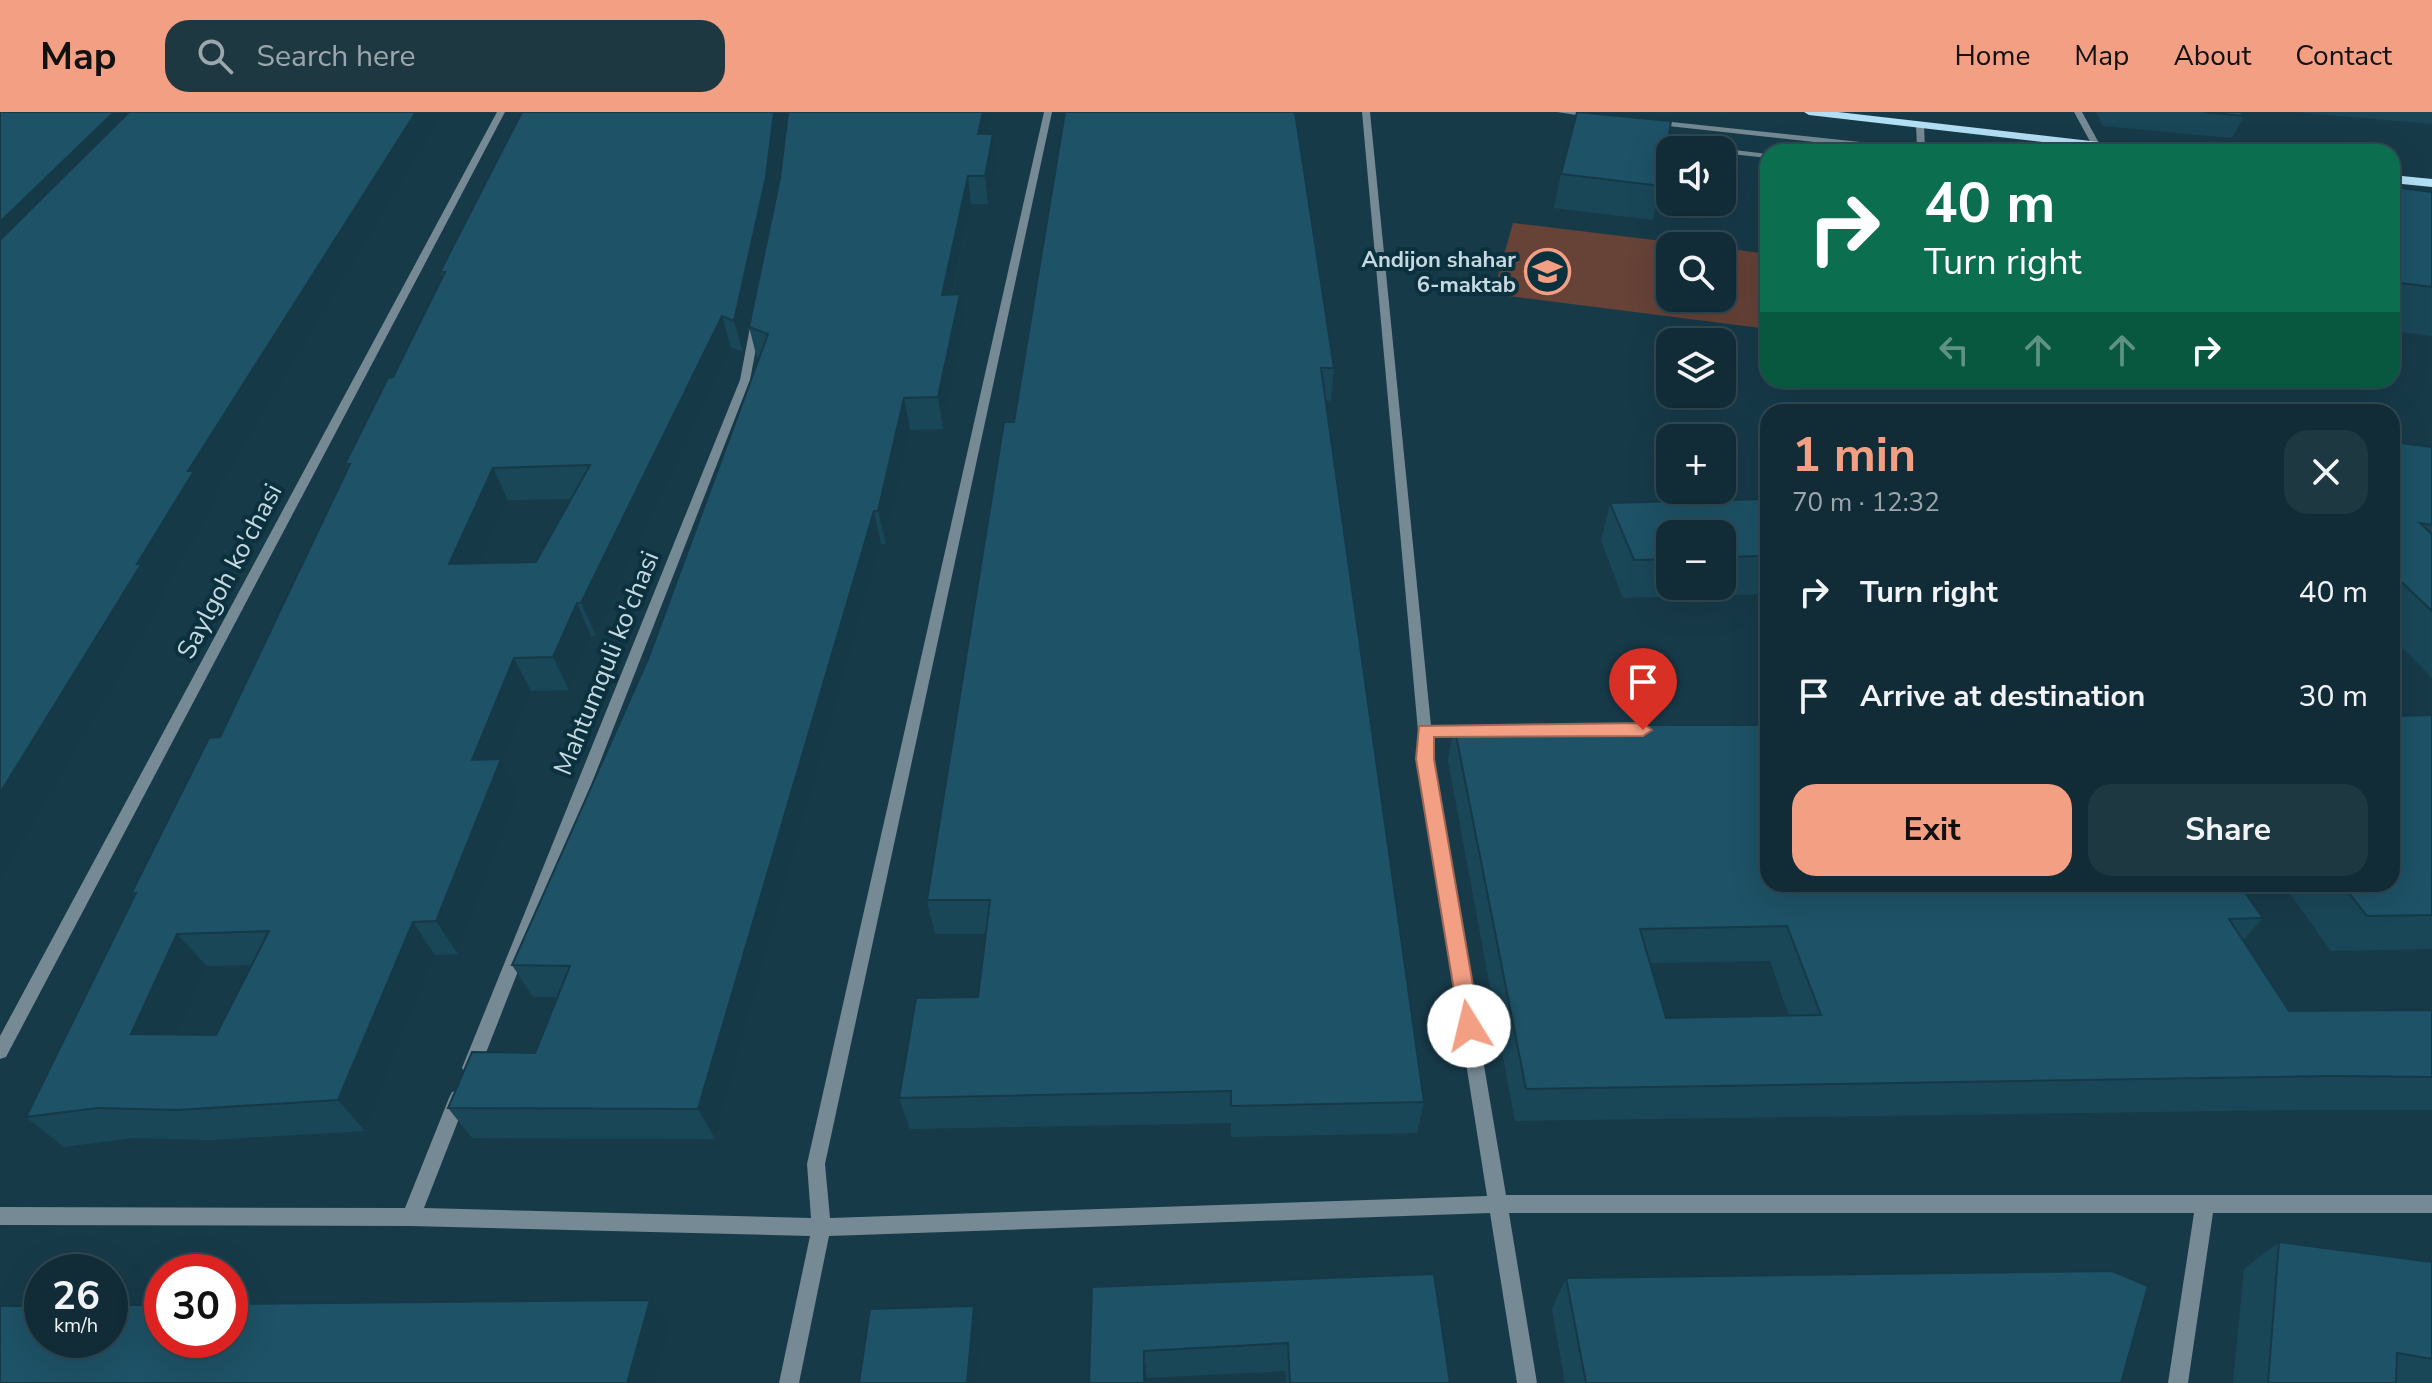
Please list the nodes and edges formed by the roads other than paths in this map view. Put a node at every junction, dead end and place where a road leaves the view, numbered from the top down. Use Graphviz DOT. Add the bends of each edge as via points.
graph roads {
  1 [pos="501,112"];
  2 [pos="1048,112"];
  3 [pos="1366,112"];
  4 [pos="1561,112"];
  5 [pos="1809,112"];
  6 [pos="2078,112"];
  7 [pos="1608,117"];
  8 [pos="1639,120"];
  9 [pos="1920,125"];
  10 [pos="1637,141"];
  11 [pos="1656,143"];
  12 [pos="1850,144"];
  13 [pos="1921,144"];
  14 [pos="2087,144"];
  15 [pos="2095,144"];
  16 [pos="1736,152"];
  17 [pos="1760,155"];
  18 [pos="2400,180"];
  19 [pos="2432,183"];
  20 [pos="760,307"];
  21 [pos="1425,731"];
  22 [pos="1487,731"];
  23 [pos="0,1052"];
  24 [pos="2205,1203"];
  25 [pos="1498,1204"];
  26 [pos="2432,1204"];
  27 [pos="0,1216"];
  28 [pos="411,1217"];
  29 [pos="821,1227"];
  30 [pos="789,1383"];
  31 [pos="1527,1383"];
  32 [pos="2178,1383"];
  1 -- 23 [label="street, Saylgoh ko'chasi"];
  2 -- 29 [label="street" via="816,1164"];
  3 -- 21 [label="street"];
  4 -- 7 [label="street"];
  5 -- 9 [label="main road"];
  6 -- 15 [label="street"];
  8 -- 12 [label="street"];
  9 -- 13 [label="street"];
  9 -- 14 [label="main road"];
  10 -- 11 [label="street"];
  16 -- 17 [label="street"];
  18 -- 19 [label="main road"];
  20 -- 28 [label="street, Mahtumquli ko'chasi" via="745,380"];
  21 -- 22 [label="street"];
  21 -- 25 [label="street" via="1425,759"];
  24 -- 25 [label="street"];
  24 -- 26 [label="street"];
  24 -- 32 [label="street"];
  25 -- 29 [label="street"];
  25 -- 31 [label="street"];
  27 -- 28 [label="street"];
  28 -- 29 [label="street"];
  29 -- 30 [label="street"];
}
